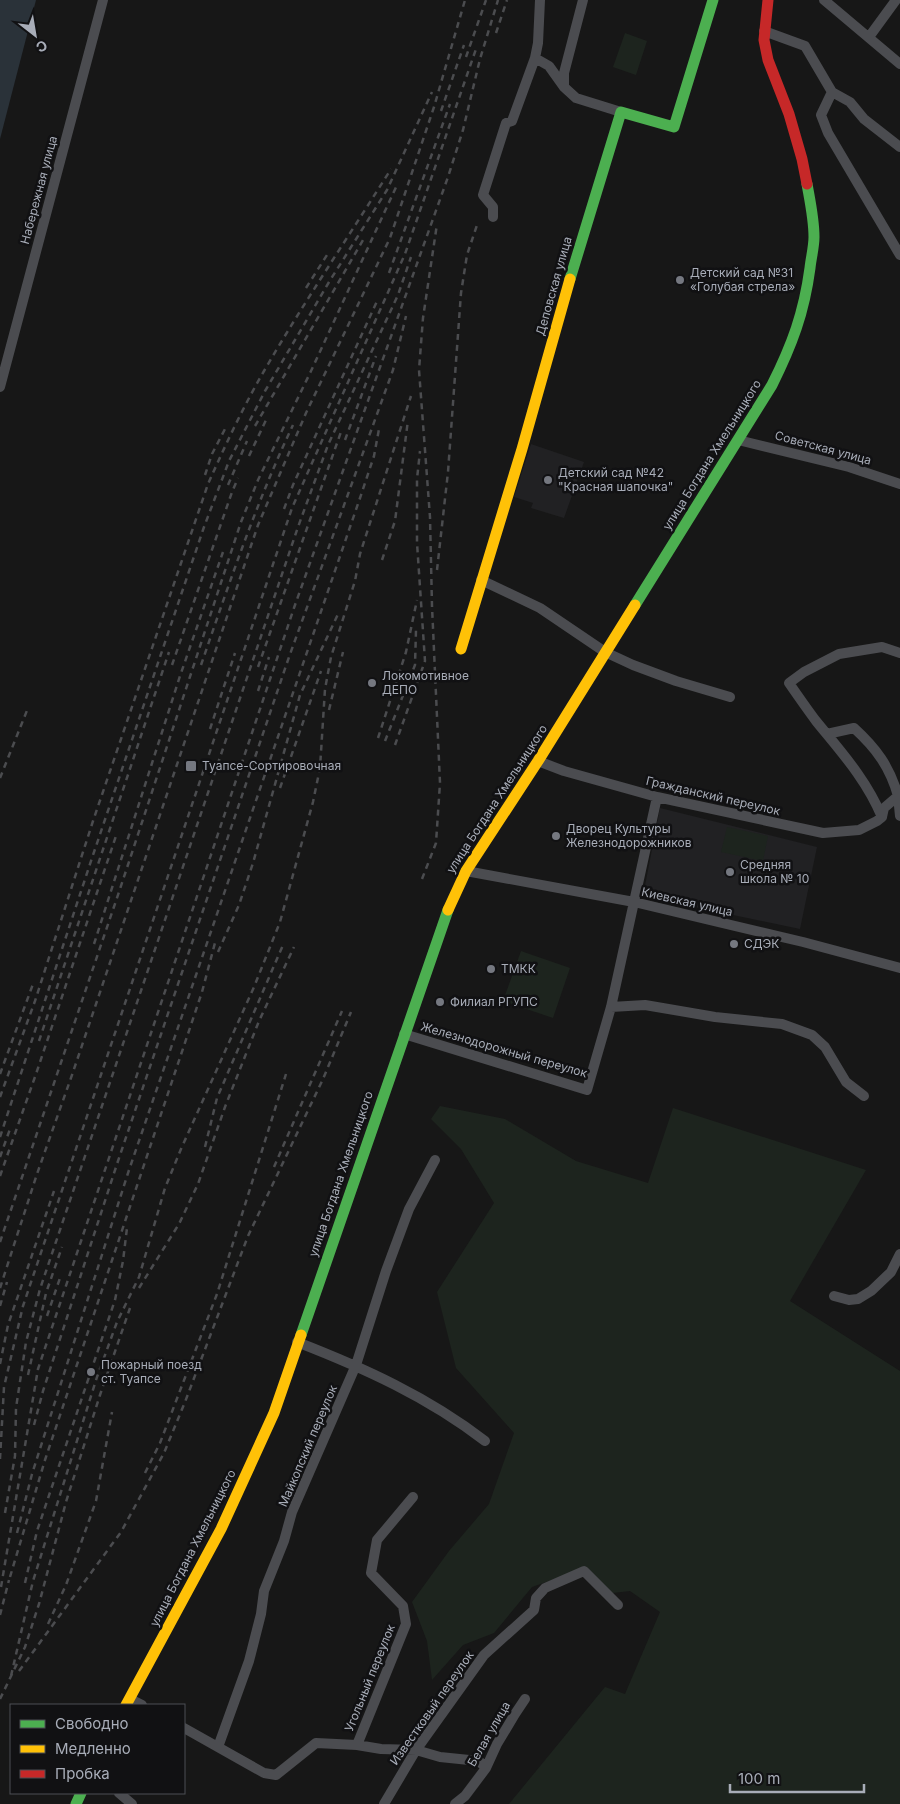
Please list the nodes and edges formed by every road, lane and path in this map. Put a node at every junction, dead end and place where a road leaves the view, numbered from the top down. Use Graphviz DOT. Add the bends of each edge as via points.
graph roads {
  1 [pos="103,0"];
  2 [pos="540,0"];
  3 [pos="583,0"];
  4 [pos="712,0"];
  5 [pos="824,0"];
  6 [pos="896,0"];
  7 [pos="767,2"];
  8 [pos="764,31"];
  9 [pos="869,37"];
  10 [pos="535,58"];
  11 [pos="900,64"];
  12 [pos="564,87"];
  13 [pos="832,92"];
  14 [pos="621,112"];
  15 [pos="900,147"];
  16 [pos="493,217"];
  17 [pos="900,255"];
  18 [pos="0,387"];
  19 [pos="738,440"];
  20 [pos="900,484"];
  21 [pos="481,580"];
  22 [pos="461,648"];
  23 [pos="605,652"];
  24 [pos="900,653"];
  25 [pos="730,696"];
  26 [pos="827,734"];
  27 [pos="538,761"];
  28 [pos="898,796"];
  29 [pos="657,797"];
  30 [pos="900,816"];
  31 [pos="882,817"];
  32 [pos="466,871"];
  33 [pos="634,902"];
  34 [pos="900,968"];
  35 [pos="611,1007"];
  36 [pos="404,1034"];
  37 [pos="864,1096"];
  38 [pos="435,1160"];
  39 [pos="900,1254"];
  40 [pos="834,1296"];
  41 [pos="297,1342"];
  42 [pos="356,1365"];
  43 [pos="485,1441"];
  44 [pos="413,1497"];
  45 [pos="618,1605"];
  46 [pos="525,1699"];
  47 [pos="128,1702"];
  48 [pos="185,1729"];
  49 [pos="357,1745"];
  50 [pos="218,1747"];
  51 [pos="416,1750"];
  52 [pos="486,1768"];
  53 [pos="120,1794"];
  54 [pos="132,1804"];
  55 [pos="384,1804"];
  56 [pos="455,1804"];
  1 -- 18 [label="street, Набережная улица"];
  2 -- 10 [label="street"];
  3 -- 12 [label="street" via="564,72"];
  4 -- 14 [label="main road" via="674,127"];
  5 -- 9 [label="street"];
  6 -- 9 [label="street"];
  7 -- 8 [label="main road, улица Богдана Хмельницкого"];
  8 -- 13 [label="street" via="805,46"];
  8 -- 19 [label="main road, улица Богдана Хмельницкого" via="768,60 802,159 814,239 807,292 790,349"];
  9 -- 11 [label="street"];
  10 -- 12 [label="street" via="549,66"];
  10 -- 16 [label="street" via="512,120 506,123 483,194 493,208"];
  12 -- 14 [label="street" via="576,98"];
  13 -- 15 [label="street" via="850,102 864,119"];
  13 -- 17 [label="street" via="821,115 828,133"];
  14 -- 21 [label="main road, Деповская улица"];
  19 -- 20 [label="street, Советская улица" via="849,467"];
  19 -- 23 [label="main road, улица Богдана Хмельницкого"];
  21 -- 22 [label="main road, Деповская улица"];
  21 -- 23 [label="street" via="540,608"];
  23 -- 25 [label="street" via="676,681"];
  23 -- 27 [label="main road, улица Богдана Хмельницкого"];
  24 -- 26 [label="street" via="882,647 839,654 789,683"];
  26 -- 28 [label="street" via="854,728 871,743 892,776"];
  26 -- 31 [label="street" via="851,763"];
  27 -- 29 [label="street, Гражданский переулок"];
  27 -- 32 [label="main road, улица Богдана Хмельницкого"];
  28 -- 30 [label="street"];
  28 -- 31 [label="street, Гражданский переулок" via="884,808"];
  29 -- 31 [label="street, Гражданский переулок" via="823,833 859,830"];
  29 -- 33 [label="street"];
  32 -- 33 [label="street, Киевская улица"];
  32 -- 36 [label="main road, улица Богдана Хмельницкого" via="445,916"];
  33 -- 34 [label="street, Киевская улица"];
  33 -- 35 [label="street"];
  35 -- 36 [label="street, Железнодорожный переулок" via="587,1090"];
  35 -- 37 [label="street" via="645,1005 782,1024 812,1035 825,1047 846,1082"];
  36 -- 41 [label="main road, улица Богдана Хмельницкого"];
  38 -- 42 [label="street, Майкопский переулок" via="409,1209"];
  39 -- 40 [label="street" via="891,1272 871,1291 858,1299"];
  41 -- 42 [label="street"];
  41 -- 47 [label="main road, улица Богдана Хмельницкого" via="274,1413 242,1485"];
  42 -- 43 [label="street" via="422,1398 459,1420"];
  42 -- 50 [label="street, Майкопский переулок" via="292,1512 264,1591 249,1661"];
  44 -- 49 [label="street, Угольный переулок" via="377,1540 371,1573 402,1606 406,1624"];
  45 -- 51 [label="street, Известковый переулок" via="584,1571 545,1588 536,1598 534,1610 484,1654"];
  46 -- 52 [label="street, Белая улица"];
  48 -- 50 [label="street, Угольный переулок"];
  49 -- 50 [label="street, Угольный переулок" via="316,1744 276,1775 264,1773"];
  49 -- 51 [label="street, Угольный переулок"];
  51 -- 52 [label="street, Угольный переулок" via="440,1757 479,1761"];
  51 -- 55 [label="street, Известковый переулок"];
  52 -- 56 [label="street, Белая улица"];
  53 -- 54 [label="street"];
}
